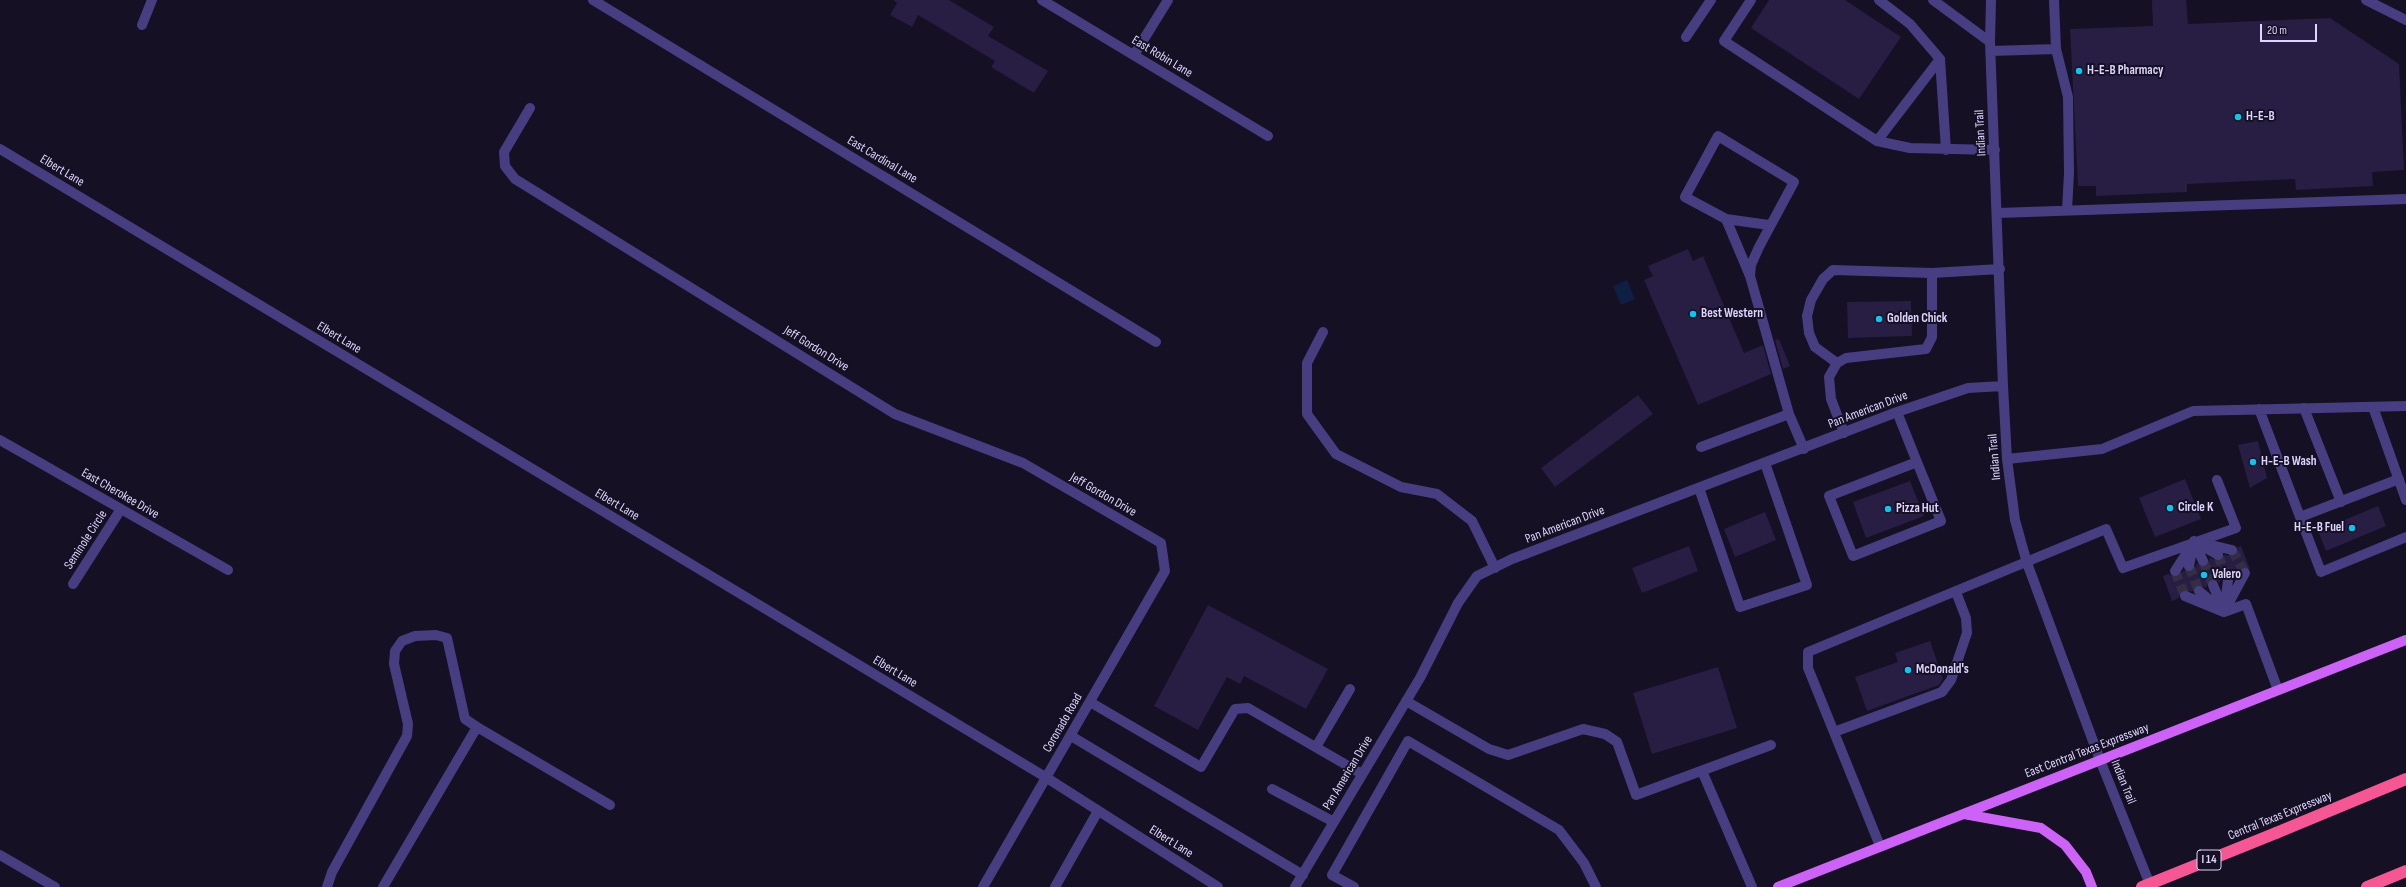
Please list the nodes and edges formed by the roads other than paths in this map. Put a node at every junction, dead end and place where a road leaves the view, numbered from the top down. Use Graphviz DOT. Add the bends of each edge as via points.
graph roads {
  1 [pos="152,0"];
  2 [pos="593,0"];
  3 [pos="1042,0"];
  4 [pos="1168,0"];
  5 [pos="1711,0"];
  6 [pos="1751,0"];
  7 [pos="1879,0"];
  8 [pos="1933,0"];
  9 [pos="1991,0"];
  10 [pos="2054,0"];
  11 [pos="2366,0"];
  12 [pos="2406,20"];
  13 [pos="142,25"];
  14 [pos="1686,37"];
  15 [pos="1991,46"];
  16 [pos="2056,48"];
  17 [pos="1134,55"];
  18 [pos="1940,60"];
  19 [pos="530,108"];
  20 [pos="1268,136"];
  21 [pos="1877,141"];
  22 [pos="0,149"];
  23 [pos="1946,150"];
  24 [pos="1995,150"];
  25 [pos="2406,199"];
  26 [pos="2067,210"];
  27 [pos="1998,213"];
  28 [pos="1726,219"];
  29 [pos="1769,225"];
  30 [pos="2000,269"];
  31 [pos="1932,273"];
  32 [pos="1750,276"];
  33 [pos="1323,332"];
  34 [pos="1156,342"];
  35 [pos="1837,363"];
  36 [pos="2003,386"];
  37 [pos="2406,406"];
  38 [pos="2374,407"];
  39 [pos="2304,408"];
  40 [pos="2259,409"];
  41 [pos="1897,412"];
  42 [pos="1789,414"];
  43 [pos="1844,433"];
  44 [pos="0,440"];
  45 [pos="1701,447"];
  46 [pos="1804,449"];
  47 [pos="2007,459"];
  48 [pos="1917,462"];
  49 [pos="1765,463"];
  50 [pos="2399,479"];
  51 [pos="2218,480"];
  52 [pos="1699,488"];
  53 [pos="2406,500"];
  54 [pos="2341,502"];
  55 [pos="121,509"];
  56 [pos="2300,517"];
  57 [pos="2406,537"];
  58 [pos="2194,541"];
  59 [pos="2232,550"];
  60 [pos="2218,555"];
  61 [pos="2203,561"];
  62 [pos="2027,563"];
  63 [pos="2189,566"];
  64 [pos="1495,568"];
  65 [pos="228,570"];
  66 [pos="2175,571"];
  67 [pos="1165,572"];
  68 [pos="2244,573"];
  69 [pos="2228,580"];
  70 [pos="73,584"];
  71 [pos="2213,585"];
  72 [pos="2199,591"];
  73 [pos="1956,592"];
  74 [pos="2185,596"];
  75 [pos="2224,612"];
  76 [pos="2406,640"];
  77 [pos="1350,689"];
  78 [pos="2278,690"];
  79 [pos="1406,701"];
  80 [pos="1090,702"];
  81 [pos="477,727"];
  82 [pos="1834,732"];
  83 [pos="1071,736"];
  84 [pos="1771,745"];
  85 [pos="1316,747"];
  86 [pos="2100,760"];
  87 [pos="1702,771"];
  88 [pos="1362,774"];
  89 [pos="1046,778"];
  90 [pos="2406,779"];
  91 [pos="1272,789"];
  92 [pos="610,805"];
  93 [pos="1098,811"];
  94 [pos="1963,813"];
  95 [pos="1334,822"];
  96 [pos="1880,846"];
  97 [pos="0,855"];
  98 [pos="2406,871"];
  99 [pos="1303,875"];
  100 [pos="55,887"];
  101 [pos="327,887"];
  102 [pos="383,887"];
  103 [pos="983,887"];
  104 [pos="1055,887"];
  105 [pos="1218,887"];
  106 [pos="1296,887"];
  107 [pos="1354,887"];
  108 [pos="1596,887"];
  109 [pos="1752,887"];
  110 [pos="1778,887"];
  111 [pos="2092,887"];
  112 [pos="2142,887"];
  113 [pos="2151,887"];
  114 [pos="2366,887"];
  1 -- 13 [label="street"];
  2 -- 34 [label="street, East Cardinal Lane"];
  3 -- 17 [label="street, East Robin Lane"];
  4 -- 17 [label="street"];
  5 -- 14 [label="street"];
  6 -- 21 [label="street" via="1724,41"];
  7 -- 18 [label="street" via="1910,24"];
  8 -- 15 [label="street"];
  9 -- 15 [label="street, Indian Trail"];
  10 -- 16 [label="street"];
  11 -- 12 [label="street"];
  15 -- 16 [label="street"];
  15 -- 24 [label="street, Indian Trail"];
  16 -- 26 [label="street" via="2068,98"];
  17 -- 20 [label="street, East Robin Lane"];
  18 -- 21 [label="street"];
  18 -- 23 [label="street"];
  19 -- 67 [label="street, Jeff Gordon Drive" via="504,152 505,166 515,179 895,414 1024,463 1161,543"];
  21 -- 23 [label="street" via="1910,148"];
  22 -- 89 [label="street, Elbert Lane"];
  23 -- 24 [label="street"];
  24 -- 27 [label="street, Indian Trail"];
  25 -- 26 [label="street"];
  26 -- 27 [label="street"];
  27 -- 30 [label="street, Indian Trail"];
  28 -- 29 [label="street"];
  28 -- 29 [label="street" via="1685,198 1718,136 1794,182"];
  28 -- 32 [label="street"];
  29 -- 32 [label="street" via="1751,265"];
  30 -- 31 [label="street"];
  30 -- 36 [label="street, Indian Trail"];
  31 -- 35 [label="street" via="1932,337 1926,349 1846,358"];
  31 -- 35 [label="street" via="1833,270 1822,279 1811,300 1807,316 1808,333 1816,347"];
  32 -- 42 [label="street"];
  33 -- 64 [label="street" via="1307,363 1307,414 1336,454 1401,487 1437,494 1472,521"];
  35 -- 43 [label="street" via="1829,377 1831,400"];
  36 -- 41 [label="street, Pan American Drive" via="1968,388"];
  36 -- 47 [label="street, Indian Trail"];
  37 -- 38 [label="street"];
  38 -- 39 [label="street"];
  38 -- 50 [label="street"];
  39 -- 40 [label="street"];
  39 -- 54 [label="street"];
  40 -- 47 [label="street" via="2193,411 2102,450"];
  40 -- 56 [label="street"];
  41 -- 43 [label="street, Pan American Drive"];
  41 -- 48 [label="street"];
  42 -- 45 [label="street"];
  42 -- 46 [label="street"];
  43 -- 46 [label="street, Pan American Drive"];
  44 -- 55 [label="street, East Cherokee Drive"];
  46 -- 49 [label="street, Pan American Drive"];
  47 -- 62 [label="street, Indian Trail" via="2015,520"];
  48 -- 48 [label="street" via="1829,496 1853,556 1941,521"];
  49 -- 52 [label="street, Pan American Drive"];
  49 -- 52 [label="street" via="1807,585 1740,607"];
  50 -- 53 [label="street"];
  50 -- 54 [label="street"];
  51 -- 58 [label="street" via="2236,528"];
  52 -- 64 [label="street, Pan American Drive" via="1512,559"];
  54 -- 56 [label="street"];
  55 -- 65 [label="street, East Cherokee Drive"];
  55 -- 70 [label="street, Seminole Circle"];
  56 -- 57 [label="street" via="2321,572"];
  58 -- 59 [label="street"];
  58 -- 60 [label="street"];
  58 -- 61 [label="street"];
  58 -- 62 [label="street" via="2123,568 2106,529"];
  58 -- 63 [label="street"];
  58 -- 66 [label="street"];
  62 -- 73 [label="street"];
  62 -- 86 [label="street, Indian Trail"];
  64 -- 79 [label="street, Pan American Drive" via="1477,576 1458,602"];
  67 -- 80 [label="street, Coronado Road"];
  68 -- 75 [label="street"];
  69 -- 75 [label="street"];
  71 -- 75 [label="street"];
  72 -- 75 [label="street"];
  73 -- 82 [label="street" via="1966,618 1967,633 1951,680 1942,692"];
  73 -- 82 [label="street" via="1808,652 1808,668"];
  74 -- 75 [label="street"];
  75 -- 78 [label="street" via="2246,604"];
  76 -- 78 [label="main road, East Central Texas Expressway"];
  77 -- 85 [label="street"];
  78 -- 86 [label="main road, East Central Texas Expressway"];
  79 -- 87 [label="street" via="1489,749 1508,755 1583,729 1605,734 1617,742 1636,795"];
  79 -- 88 [label="street, Pan American Drive"];
  80 -- 83 [label="street, Coronado Road"];
  80 -- 85 [label="street" via="1201,766 1235,709 1248,708"];
  81 -- 92 [label="street"];
  81 -- 101 [label="street" via="465,719 447,638 436,635 414,636 402,641 395,651 394,664 408,724 407,736 332,872"];
  81 -- 102 [label="street"];
  82 -- 96 [label="street"];
  83 -- 89 [label="street, Coronado Road"];
  83 -- 99 [label="street"];
  84 -- 87 [label="street"];
  85 -- 88 [label="street"];
  86 -- 94 [label="main road, East Central Texas Expressway"];
  86 -- 113 [label="street, Indian Trail"];
  87 -- 109 [label="street"];
  88 -- 95 [label="street, Pan American Drive"];
  89 -- 93 [label="street, Elbert Lane"];
  89 -- 103 [label="street, Coronado Road"];
  90 -- 112 [label="highway, Central Texas Expressway / I 14, bridge"];
  91 -- 95 [label="street"];
  93 -- 104 [label="street"];
  93 -- 105 [label="street, Elbert Lane"];
  94 -- 96 [label="main road, East Central Texas Expressway"];
  94 -- 111 [label="main road" via="2041,828 2065,845 2086,872"];
  95 -- 99 [label="street, Pan American Drive"];
  96 -- 110 [label="main road, East Central Texas Expressway"];
  97 -- 100 [label="street"];
  98 -- 114 [label="highway"];
  99 -- 106 [label="street, Pan American Drive"];
  107 -- 108 [label="street" via="1332,875 1408,741 1559,830 1584,863"];
}
